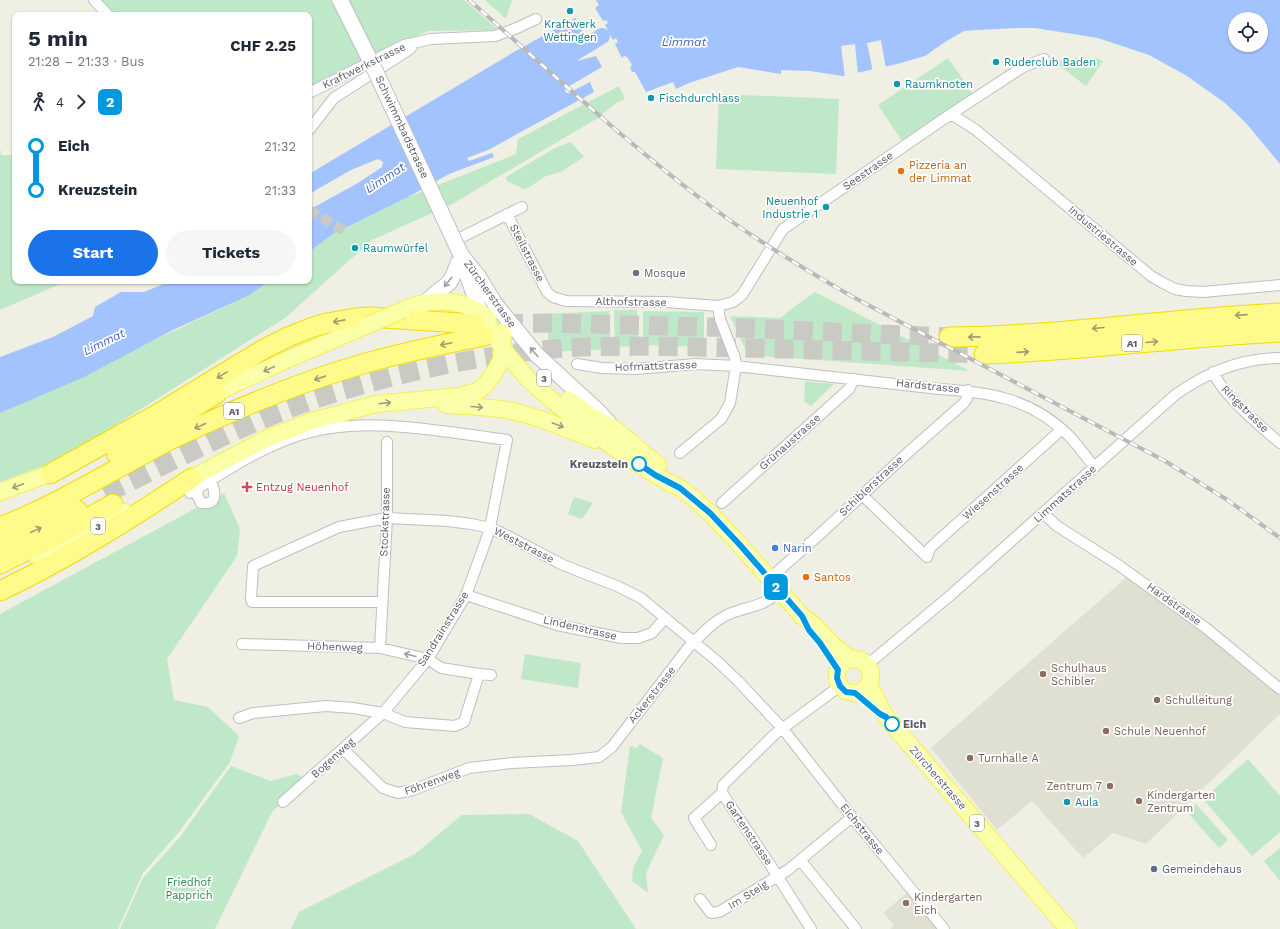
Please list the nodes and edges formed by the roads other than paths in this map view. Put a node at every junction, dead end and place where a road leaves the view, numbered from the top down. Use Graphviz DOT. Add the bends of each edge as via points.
graph roads {
  1 [pos="94,0"];
  2 [pos="340,0"];
  3 [pos="105,12"];
  4 [pos="536,19"];
  5 [pos="415,42"];
  6 [pos="1044,60"];
  7 [pos="312,92"];
  8 [pos="951,114"];
  9 [pos="312,126"];
  10 [pos="522,207"];
  11 [pos="507,214"];
  12 [pos="452,242"];
  13 [pos="461,255"];
  14 [pos="1280,285"];
  15 [pos="547,292"];
  16 [pos="426,302"];
  17 [pos="495,304"];
  18 [pos="718,306"];
  19 [pos="1280,313"];
  20 [pos="480,324"];
  21 [pos="502,332"];
  22 [pos="1280,332"];
  23 [pos="950,337"];
  24 [pos="503,349"];
  25 [pos="984,354"];
  26 [pos="1280,358"];
  27 [pos="577,364"];
  28 [pos="736,366"];
  29 [pos="1213,372"];
  30 [pos="854,379"];
  31 [pos="968,390"];
  32 [pos="216,394"];
  33 [pos="410,401"];
  34 [pos="1062,429"];
  35 [pos="614,438"];
  36 [pos="387,442"];
  37 [pos="1280,443"];
  38 [pos="680,454"];
  39 [pos="1095,467"];
  40 [pos="50,474"];
  41 [pos="211,480"];
  42 [pos="193,486"];
  43 [pos="0,492"];
  44 [pos="862,495"];
  45 [pos="722,503"];
  46 [pos="1043,513"];
  47 [pos="387,518"];
  48 [pos="0,523"];
  49 [pos="0,527"];
  50 [pos="490,528"];
  51 [pos="0,545"];
  52 [pos="0,564"];
  53 [pos="0,567"];
  54 [pos="769,578"];
  55 [pos="0,591"];
  56 [pos="780,592"];
  57 [pos="466,595"];
  58 [pos="382,602"];
  59 [pos="802,616"];
  60 [pos="665,618"];
  61 [pos="694,642"];
  62 [pos="242,644"];
  63 [pos="380,648"];
  64 [pos="428,659"];
  65 [pos="851,660"];
  66 [pos="867,665"];
  67 [pos="838,670"];
  68 [pos="479,674"];
  69 [pos="491,674"];
  70 [pos="870,684"];
  71 [pos="840,686"];
  72 [pos="1280,689"];
  73 [pos="855,693"];
  74 [pos="383,713"];
  75 [pos="886,717"];
  76 [pos="239,718"];
  77 [pos="783,729"];
  78 [pos="343,749"];
  79 [pos="512,763"];
  80 [pos="722,793"];
  81 [pos="283,802"];
  82 [pos="852,818"];
  83 [pos="711,845"];
  84 [pos="801,861"];
  85 [pos="778,876"];
  86 [pos="700,899"];
  87 [pos="811,929"];
  88 [pos="856,929"];
  89 [pos="944,929"];
  90 [pos="1068,929"];
  1 -- 3 [label="street"];
  2 -- 13 [label="main road, Schwimmbadstrasse, bridge"];
  4 -- 5 [label="street, Kraftwerkstrasse" via="495,36"];
  5 -- 7 [label="street, Kraftwerkstrasse"];
  5 -- 9 [label="street" via="410,49 334,98"];
  6 -- 8 [label="street, Seestrasse" via="1024,67"];
  8 -- 14 [label="street, Industriestrasse" via="976,130 1151,276 1163,283 1175,289 1192,292"];
  8 -- 18 [label="street, Seestrasse" via="783,229 742,295 733,302"];
  10 -- 11 [label="street, Steilstrasse"];
  11 -- 12 [label="street, Steilstrasse"];
  11 -- 15 [label="street, Steilstrasse"];
  13 -- 16 [label="main road, one-way" via="449,282"];
  13 -- 17 [label="main road, Zürcherstrasse / 3"];
  13 -- 20 [label="main road, Zürcherstrasse"];
  15 -- 18 [label="street, Althofstrasse" via="566,301 666,302"];
  16 -- 20 [label="main road, 3" via="457,302 472,307"];
  16 -- 32 [label="main road, 3, one-way, bridge" via="284,361"];
  17 -- 21 [label="main road, 3"];
  35 -- 17 [label="main road, Zürcherstrasse / 3, one-way" via="598,411 537,355"];
  18 -- 28 [label="street"];
  19 -- 23 [label="highway, A1, one-way" via="1037,333"];
  20 -- 21 [label="main road, 3" via="492,320"];
  20 -- 24 [label="main road, Zürcherstrasse"];
  20 -- 40 [label="highway, one-way" via="370,317 313,327 288,336 264,349 154,416"];
  20 -- 49 [label="highway, A1, one-way" via="277,393 227,414"];
  21 -- 24 [label="main road, 3"];
  21 -- 35 [label="main road, Zürcherstrasse / 3" via="537,372 593,417"];
  25 -- 22 [label="highway, A1, one-way"];
  24 -- 33 [label="main road, 3" via="498,367 487,383 478,390 460,396"];
  24 -- 35 [label="main road, Zürcherstrasse" via="528,379 542,391"];
  26 -- 29 [label="street, Limmatstrasse" via="1241,362"];
  27 -- 28 [label="street, Hofmattstrasse" via="636,369 695,364"];
  28 -- 30 [label="street, Hardstrasse"];
  28 -- 38 [label="street" via="730,403 721,419"];
  29 -- 37 [label="street, Ringstrasse" via="1220,384"];
  29 -- 39 [label="street, Limmatstrasse" via="1175,395"];
  30 -- 31 [label="street, Hardstrasse"];
  30 -- 45 [label="street, Grünaustrasse" via="849,389"];
  31 -- 34 [label="street, Hardstrasse" via="1018,402 1041,413"];
  31 -- 44 [label="street, Schiblerstrasse" via="964,403"];
  32 -- 40 [label="main road, 3" via="86,459"];
  32 -- 48 [label="highway" via="98,467 23,507"];
  33 -- 35 [label="main road, 3, one-way" via="514,412"];
  42 -- 33 [label="main road, 3, one-way" via="257,444 298,425 361,407"];
  34 -- 39 [label="street, Hardstrasse"];
  34 -- 44 [label="street, Wiesenstrasse" via="930,548 927,557"];
  35 -- 54 [label="main road, Zürcherstrasse / 3" via="665,470 680,488 710,513"];
  36 -- 47 [label="street, Stockstrasse"];
  39 -- 46 [label="street, Limmatstrasse"];
  40 -- 43 [label="main road, 3, one-way"];
  41 -- 42 [label="street"];
  41 -- 42 [label="street" via="215,494 211,502 206,504 201,503"];
  41 -- 50 [label="street, Sandrainstrasse" via="277,443 334,427 388,425 506,440"];
  42 -- 53 [label="main road, 3" via="22,561"];
  42 -- 55 [label="highway"];
  44 -- 54 [label="street, Schiblerstrasse"];
  46 -- 66 [label="street, Limmatstrasse"];
  46 -- 72 [label="street, Hardstrasse" via="1058,526 1200,623"];
  47 -- 50 [label="street, Weststrasse" via="448,521"];
  47 -- 58 [label="street, Stockstrasse"];
  47 -- 58 [label="street, Weststrasse" via="339,527 254,566 251,599 252,602"];
  50 -- 57 [label="street, Sandrainstrasse"];
  50 -- 60 [label="street, Weststrasse" via="641,598"];
  51 -- 52 [label="highway, one-way" via="109,499 59,534"];
  54 -- 56 [label="main road, Zürcherstrasse / 3"];
  56 -- 59 [label="main road, Zürcherstrasse / 3"];
  56 -- 61 [label="street, Ackerstrasse" via="761,605 718,620"];
  57 -- 60 [label="street, Lindenstrasse" via="557,625 622,638 638,638 652,633"];
  57 -- 64 [label="street, Sandrainstrasse"];
  58 -- 63 [label="street, Stockstrasse"];
  59 -- 65 [label="main road, Zürcherstrasse / 3"];
  59 -- 67 [label="main road, Zürcherstrasse / 3"];
  60 -- 61 [label="street, Weststrasse"];
  61 -- 77 [label="street, Weststrasse" via="739,682"];
  61 -- 79 [label="street, Ackerstrasse" via="612,747 599,757"];
  62 -- 63 [label="street, Höhenweg"];
  64 -- 63 [label="street, Höhenweg, one-way"];
  64 -- 68 [label="street, Höhenweg" via="441,668"];
  64 -- 74 [label="street, Sandrainstrasse"];
  65 -- 66 [label="main road" via="859,660"];
  65 -- 67 [label="main road"];
  66 -- 70 [label="main road" via="871,674"];
  67 -- 71 [label="main road"];
  68 -- 69 [label="street, Höhenweg"];
  68 -- 74 [label="street" via="464,722 454,726 405,722"];
  70 -- 73 [label="main road" via="863,691"];
  70 -- 75 [label="main road, Zürcherstrasse / 3"];
  71 -- 73 [label="main road" via="846,692"];
  71 -- 77 [label="street, Gartenstrasse"];
  73 -- 75 [label="main road, Zürcherstrasse / 3"];
  74 -- 76 [label="street" via="326,706 254,713"];
  74 -- 78 [label="street, Bogenweg"];
  75 -- 90 [label="main road, Zürcherstrasse / 3"];
  77 -- 80 [label="street, Gartenstrasse" via="769,739 723,785"];
  77 -- 82 [label="street, Eichstrasse"];
  78 -- 79 [label="street, Föhrenweg" via="383,788 398,793 469,768"];
  78 -- 81 [label="street, Bogenweg"];
  80 -- 83 [label="street" via="694,818"];
  80 -- 85 [label="street, Gartenstrasse"];
  82 -- 84 [label="street"];
  82 -- 89 [label="street, Eichstrasse"];
  84 -- 85 [label="street"];
  84 -- 88 [label="street"];
  85 -- 86 [label="street, Im Steig" via="719,912 711,913"];
  85 -- 87 [label="street, Gartenstrasse"];
}
